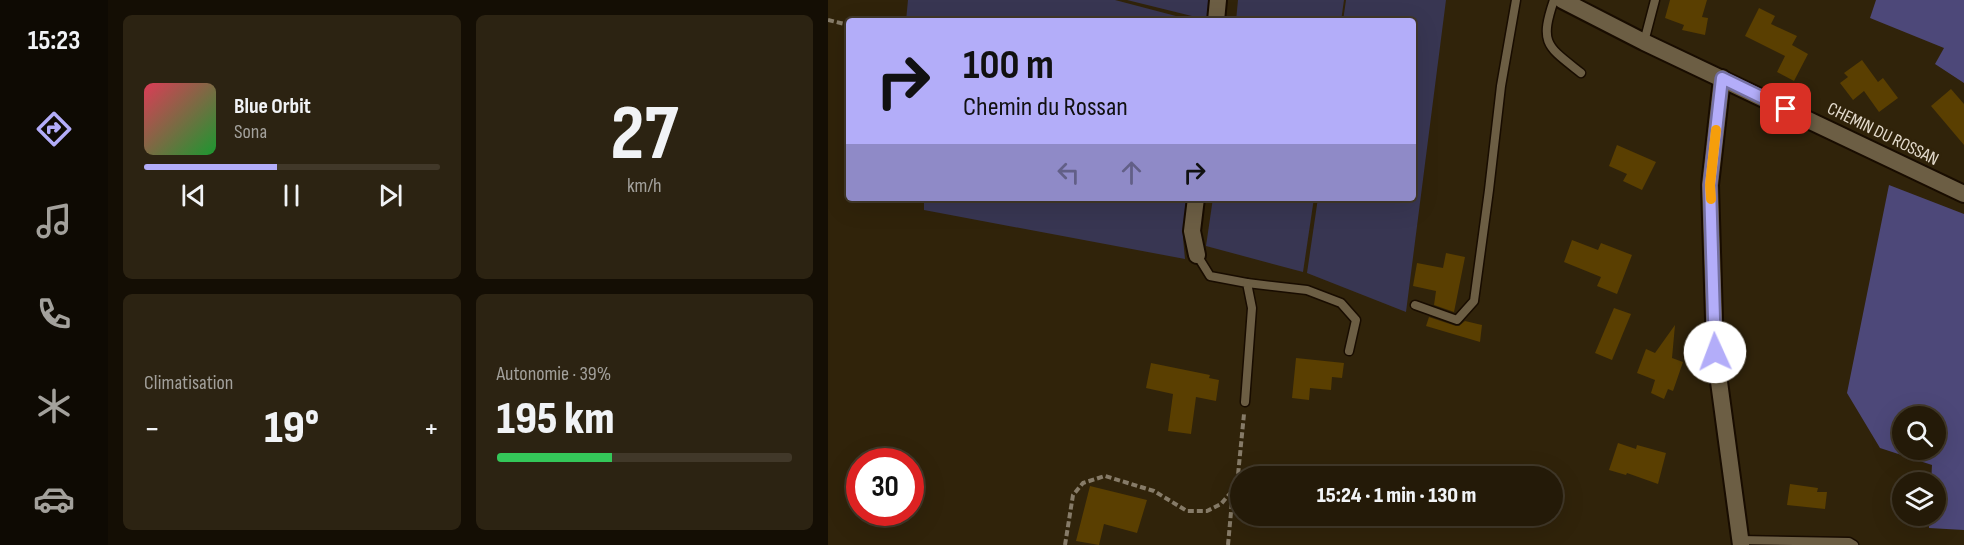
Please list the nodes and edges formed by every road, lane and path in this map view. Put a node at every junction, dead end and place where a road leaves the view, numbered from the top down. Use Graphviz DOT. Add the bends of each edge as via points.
graph roads {
  1 [pos="1218,0"];
  2 [pos="1516,0"];
  3 [pos="1554,0"];
  4 [pos="1562,0"];
  5 [pos="1655,0"];
  6 [pos="1216,18"];
  7 [pos="828,20"];
  8 [pos="846,24"];
  9 [pos="1644,42"];
  10 [pos="1581,73"];
  11 [pos="1722,78"];
  12 [pos="1964,194"];
  13 [pos="1196,201"];
  14 [pos="1197,255"];
  15 [pos="1247,283"];
  16 [pos="1415,305"];
  17 [pos="1349,351"];
  18 [pos="1245,402"];
  19 [pos="1239,466"];
  20 [pos="1230,494"];
  21 [pos="1230,523"];
  22 [pos="1741,542"];
  23 [pos="1065,545"];
  24 [pos="1228,545"];
  25 [pos="1854,545"];
  1 -- 6 [label="street"];
  2 -- 16 [label="lane" via="1474,301 1457,320"];
  3 -- 10 [label="lane" via="1545,32 1553,50"];
  4 -- 9 [label="street, CHEMIN DU ROSSAN"];
  5 -- 9 [label="lane"];
  7 -- 8 [label="path"];
  9 -- 11 [label="street, CHEMIN DU ROSSAN"];
  11 -- 12 [label="street, CHEMIN DU ROSSAN"];
  11 -- 22 [label="street" via="1710,185 1715,352"];
  13 -- 14 [label="street" via="1192,231"];
  14 -- 15 [label="lane" via="1210,276"];
  15 -- 17 [label="lane" via="1307,290 1341,303 1356,320"];
  15 -- 18 [label="lane" via="1252,308"];
  18 -- 19 [label="path"];
  20 -- 23 [label="path" via="1208,511 1187,511 1154,491 1105,476 1083,483 1073,495"];
  21 -- 24 [label="path"];
  22 -- 25 [label="lane"];
}
